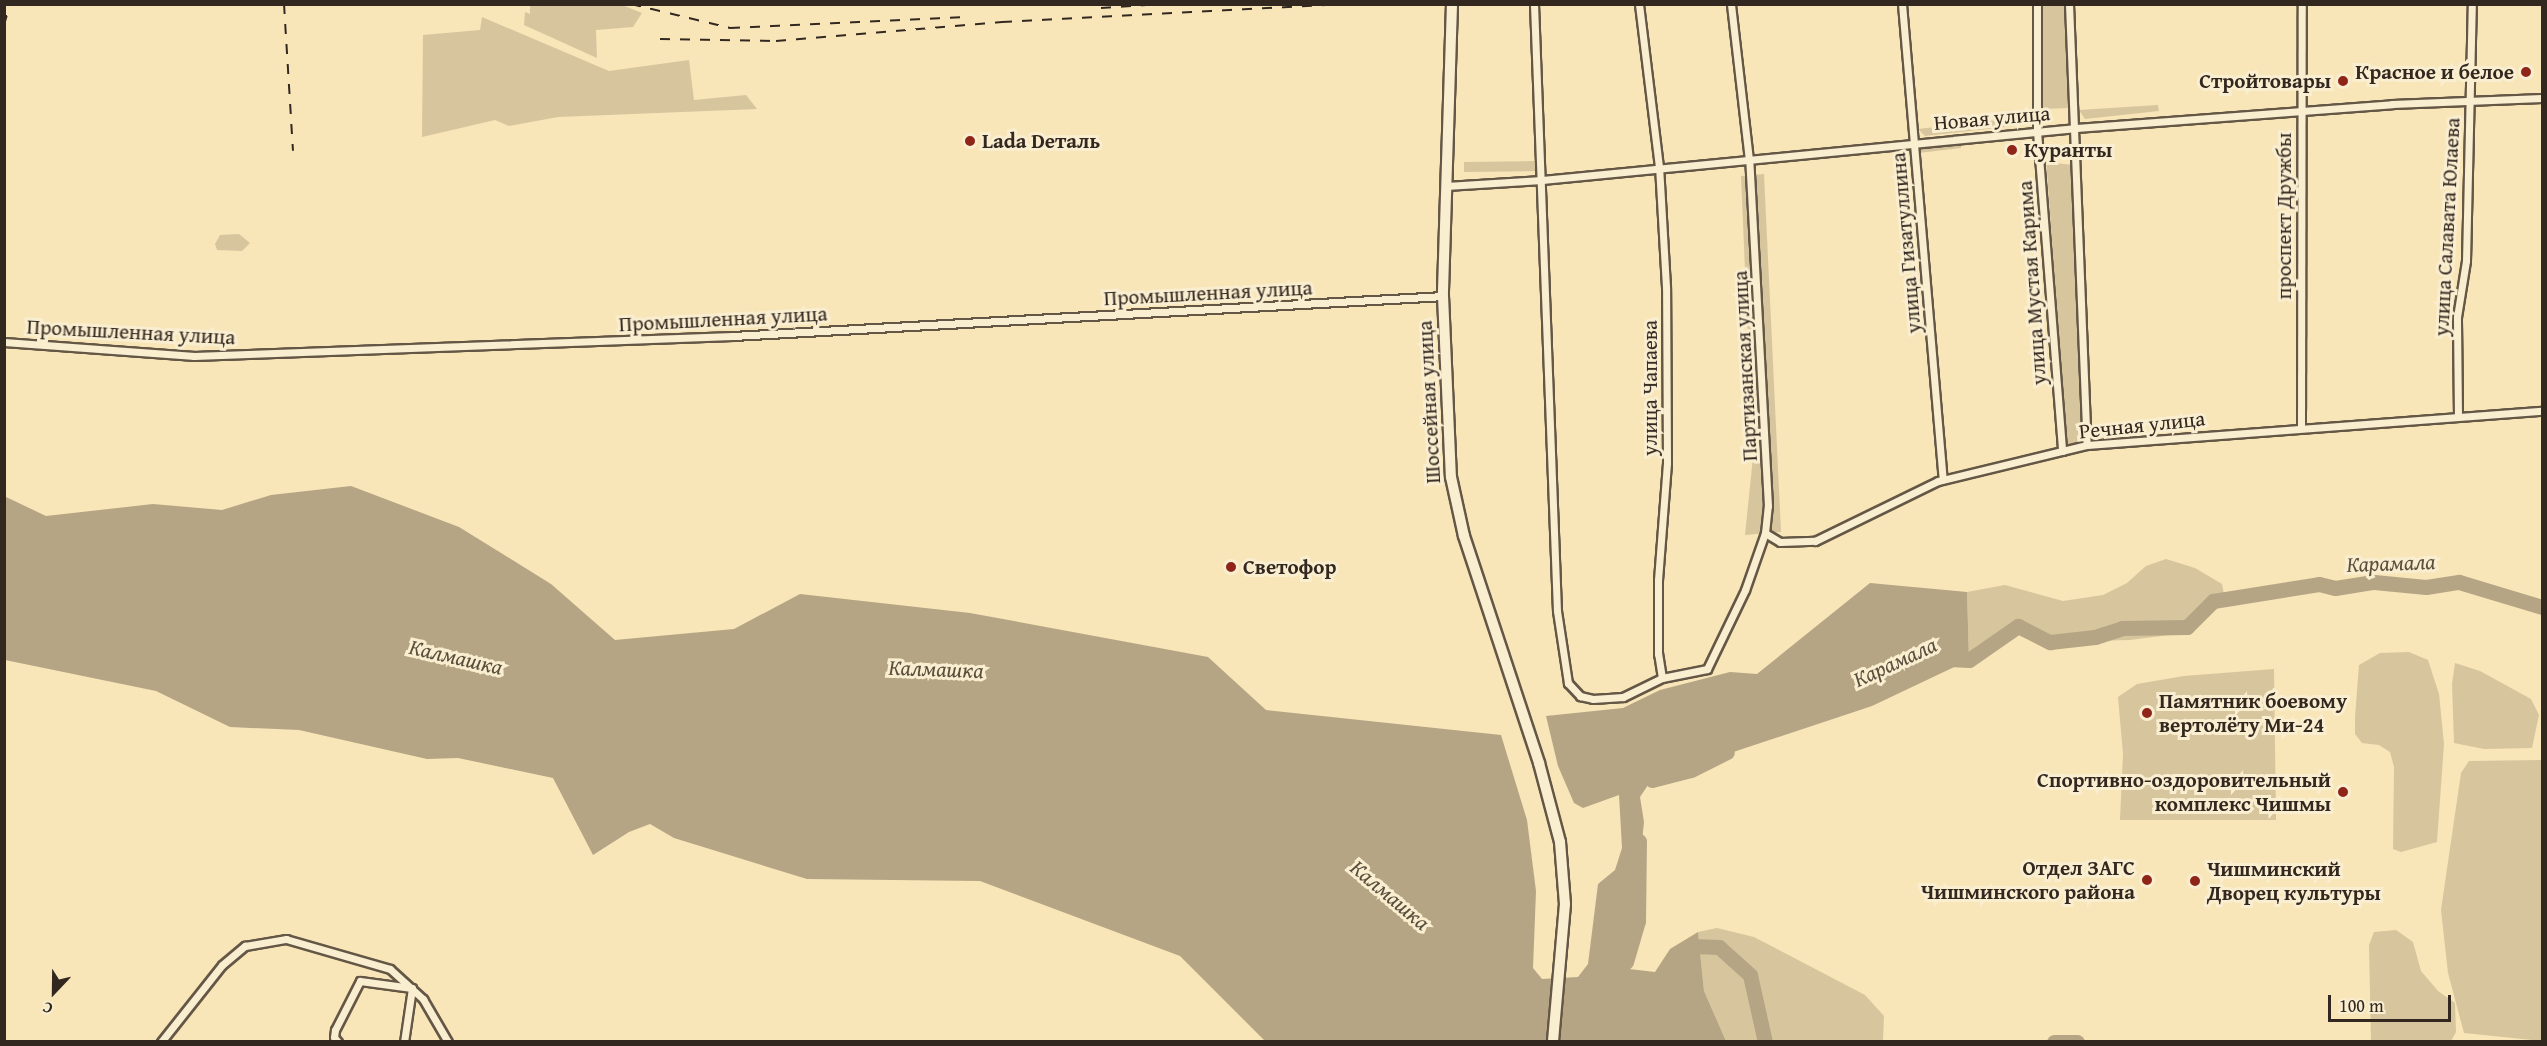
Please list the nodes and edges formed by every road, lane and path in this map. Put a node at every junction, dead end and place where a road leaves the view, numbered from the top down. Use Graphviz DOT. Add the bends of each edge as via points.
graph roads {
  1 [pos="1452,4"];
  2 [pos="1534,4"];
  3 [pos="1639,4"];
  4 [pos="1731,4"];
  5 [pos="1902,4"];
  6 [pos="2037,4"];
  7 [pos="2069,4"];
  8 [pos="2302,4"];
  9 [pos="2472,4"];
  10 [pos="2542,98"];
  11 [pos="2470,102"];
  12 [pos="2300,110"];
  13 [pos="2076,128"];
  14 [pos="2037,131"];
  15 [pos="1913,141"];
  16 [pos="1749,160"];
  17 [pos="1659,167"];
  18 [pos="1542,180"];
  19 [pos="1446,186"];
  20 [pos="1443,296"];
  21 [pos="4,342"];
  22 [pos="2542,411"];
  23 [pos="2458,416"];
  24 [pos="2301,428"];
  25 [pos="2087,445"];
  26 [pos="2062,451"];
  27 [pos="1943,479"];
  28 [pos="1765,533"];
  29 [pos="1662,678"];
  30 [pos="412,988"];
  31 [pos="161,1041"];
  32 [pos="338,1041"];
  33 [pos="404,1041"];
  34 [pos="448,1041"];
  35 [pos="1553,1041"];
  1 -- 19 [label="main road, Шоссейная улица"];
  2 -- 18 [label="street"];
  3 -- 17 [label="street, улица Чапаева"];
  4 -- 16 [label="street, Партизанская улица"];
  5 -- 15 [label="street, улица Гизатуллина"];
  6 -- 14 [label="street, улица Мустая Карима"];
  7 -- 13 [label="street"];
  8 -- 12 [label="street, проспект Дружбы"];
  9 -- 11 [label="street, улица Салавата Юлаева"];
  10 -- 11 [label="street, Новая улица"];
  11 -- 12 [label="street, Новая улица"];
  11 -- 23 [label="street, улица Салавата Юлаева" via="2466,261 2457,317"];
  12 -- 13 [label="street, Новая улица"];
  12 -- 24 [label="street, проспект Дружбы"];
  13 -- 14 [label="street, Новая улица"];
  13 -- 25 [label="street"];
  14 -- 15 [label="street, Новая улица"];
  14 -- 26 [label="street, улица Мустая Карима"];
  15 -- 16 [label="street, Новая улица"];
  15 -- 27 [label="street, улица Гизатуллина"];
  16 -- 17 [label="street, Новая улица"];
  16 -- 28 [label="street, Партизанская улица" via="1768,494"];
  17 -- 18 [label="street, Новая улица"];
  17 -- 29 [label="street, улица Чапаева" via="1666,287 1667,463 1658,611"];
  18 -- 19 [label="street, Новая улица"];
  18 -- 29 [label="street" via="1557,611 1564,673 1573,691 1593,699 1623,697"];
  19 -- 20 [label="main road, Шоссейная улица"];
  20 -- 21 [label="street, Промышленная улица" via="733,336 194,356"];
  20 -- 35 [label="main road, Шоссейная улица" via="1451,477 1464,536 1539,763 1560,842 1565,904"];
  22 -- 23 [label="street, Речная улица"];
  23 -- 24 [label="street, Речная улица"];
  24 -- 25 [label="street, Речная улица"];
  25 -- 26 [label="street, Речная улица"];
  26 -- 27 [label="street, Речная улица"];
  27 -- 28 [label="street, Речная улица" via="1815,541 1780,542"];
  28 -- 29 [label="street, Партизанская улица" via="1745,590 1707,669"];
  30 -- 31 [label="street" via="390,969 320,946 286,939 264,941 245,946 222,965"];
  30 -- 32 [label="street" via="357,983 335,1030"];
  30 -- 33 [label="street"];
  30 -- 34 [label="street"];
}
